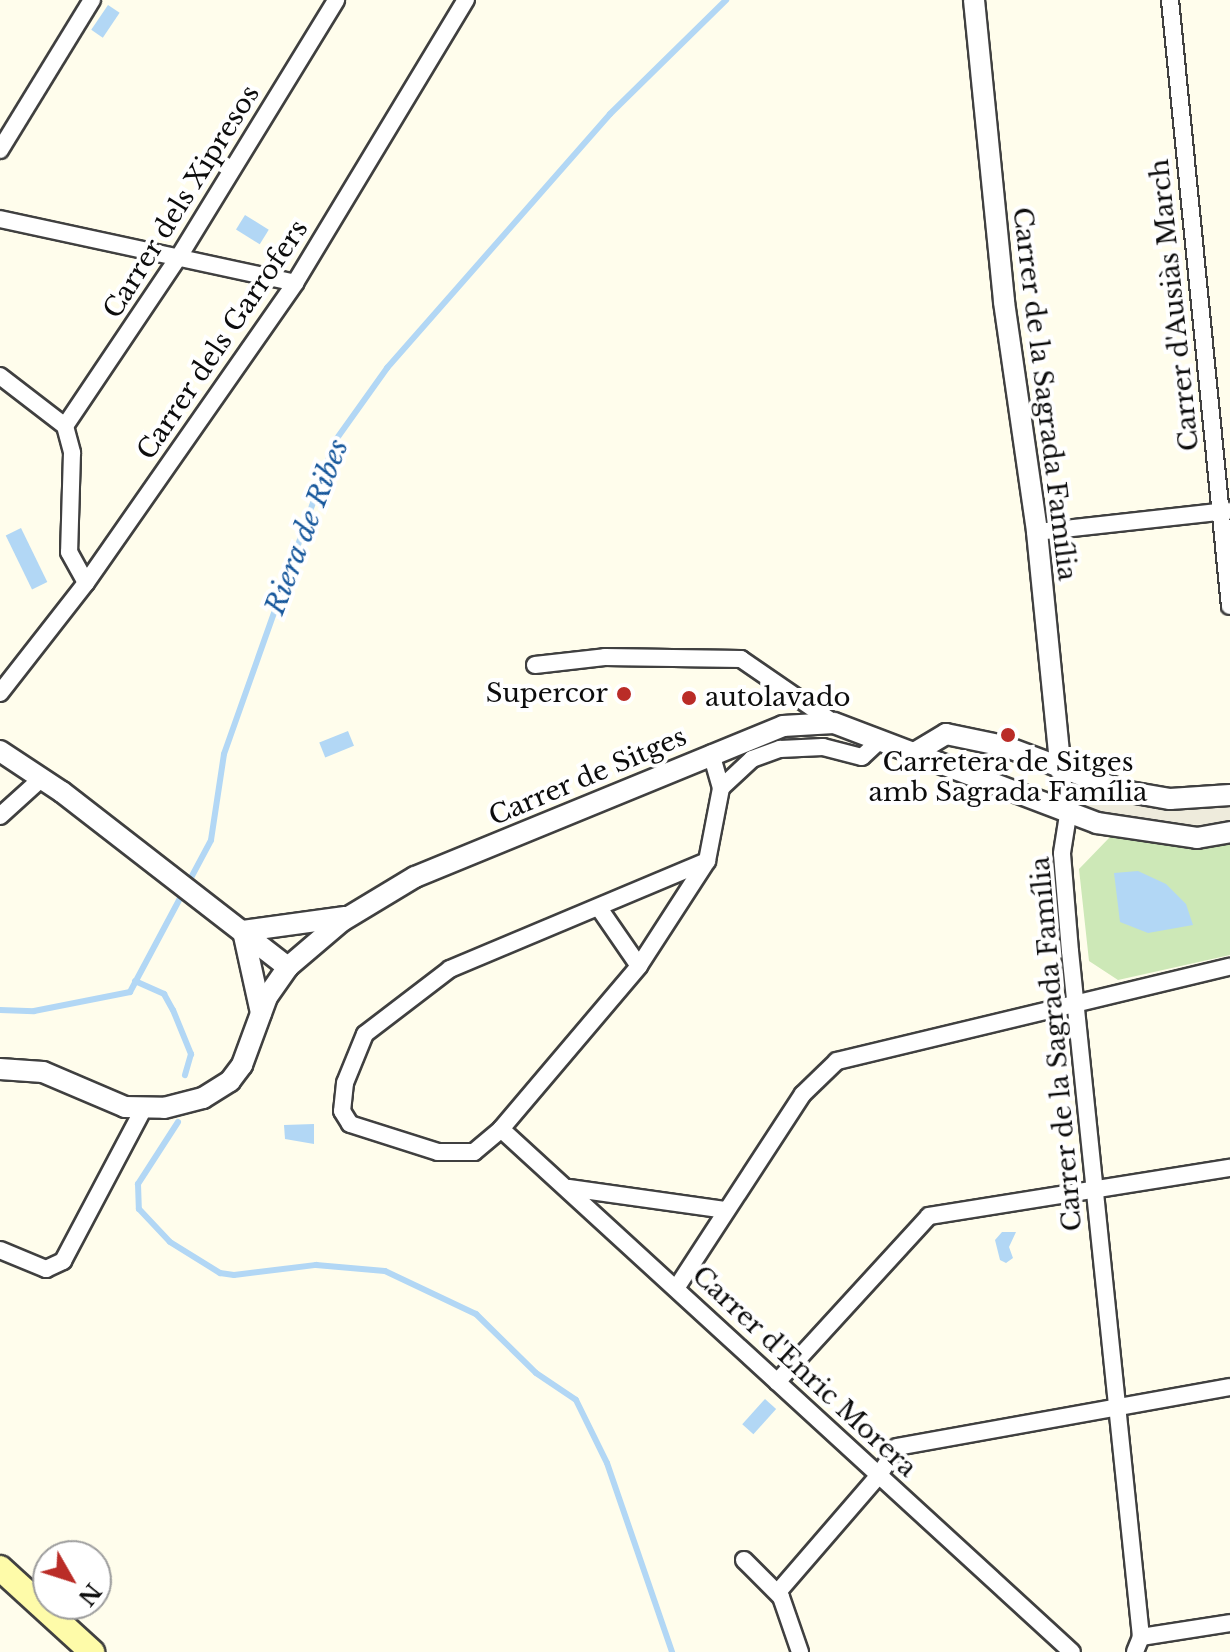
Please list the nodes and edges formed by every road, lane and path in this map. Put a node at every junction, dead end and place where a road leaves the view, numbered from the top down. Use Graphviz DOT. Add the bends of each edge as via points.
graph roads {
  1 [pos="92,0"];
  2 [pos="336,0"];
  3 [pos="466,0"];
  4 [pos="974,0"];
  5 [pos="1170,0"];
  6 [pos="0,150"];
  7 [pos="0,219"];
  8 [pos="180,255"];
  9 [pos="295,283"];
  10 [pos="0,376"];
  11 [pos="65,426"];
  12 [pos="1225,511"];
  13 [pos="1037,532"];
  14 [pos="86,583"];
  15 [pos="1230,606"];
  16 [pos="535,665"];
  17 [pos="0,693"];
  18 [pos="834,723"];
  19 [pos="881,739"];
  20 [pos="0,751"];
  21 [pos="916,752"];
  22 [pos="711,753"];
  23 [pos="1061,771"];
  24 [pos="41,779"];
  25 [pos="721,788"];
  26 [pos="1230,795"];
  27 [pos="1068,815"];
  28 [pos="0,816"];
  29 [pos="1230,832"];
  30 [pos="707,861"];
  31 [pos="599,908"];
  32 [pos="347,918"];
  33 [pos="243,931"];
  34 [pos="639,966"];
  35 [pos="288,967"];
  36 [pos="1230,967"];
  37 [pos="1075,1005"];
  38 [pos="261,1013"];
  39 [pos="0,1069"];
  40 [pos="144,1108"];
  41 [pos="501,1129"];
  42 [pos="1230,1168"];
  43 [pos="569,1188"];
  44 [pos="1097,1188"];
  45 [pos="726,1210"];
  46 [pos="0,1250"];
  47 [pos="677,1287"];
  48 [pos="777,1382"];
  49 [pos="1230,1387"];
  50 [pos="1119,1405"];
  51 [pos="879,1475"];
  52 [pos="744,1560"];
  53 [pos="0,1568"];
  54 [pos="778,1592"];
  55 [pos="1230,1623"];
  56 [pos="1138,1644"];
  57 [pos="92,1652"];
  58 [pos="800,1652"];
  59 [pos="1072,1652"];
  1 -- 6 [label="street"];
  2 -- 8 [label="street, Carrer dels Xipresos"];
  3 -- 9 [label="street, Carrer dels Garrofers"];
  4 -- 13 [label="street, Carrer de la Sagrada Família" via="1004,302"];
  5 -- 12 [label="street, Carrer d'Ausiàs March"];
  7 -- 8 [label="street"];
  8 -- 9 [label="street"];
  8 -- 11 [label="street, Carrer dels Xipresos"];
  9 -- 14 [label="street, Carrer dels Garrofers"];
  10 -- 11 [label="street"];
  11 -- 14 [label="street" via="72,453 69,552"];
  12 -- 13 [label="street"];
  12 -- 15 [label="street, Carrer d'Ausiàs March"];
  13 -- 23 [label="street, Carrer de la Sagrada Família"];
  14 -- 17 [label="street, Carrer dels Garrofers"];
  16 -- 18 [label="street" via="605,657 741,659"];
  18 -- 19 [label="street, Carrer de Sitges"];
  18 -- 22 [label="street, Carrer de Sitges" via="783,726"];
  19 -- 21 [label="street, Carrer de Sitges"];
  19 -- 25 [label="street" via="862,757 823,747 780,749 752,759"];
  20 -- 24 [label="street"];
  21 -- 23 [label="street" via="946,734 1004,746"];
  21 -- 27 [label="street, Carrer de Sitges"];
  22 -- 25 [label="street"];
  22 -- 32 [label="street, Carrer de Sitges" via="415,877"];
  23 -- 26 [label="street" via="1170,799"];
  23 -- 27 [label="street, Carrer de la Sagrada Família"];
  24 -- 28 [label="street"];
  24 -- 33 [label="street"];
  25 -- 30 [label="street"];
  27 -- 29 [label="street, Carrer de Sitges" via="1197,838"];
  27 -- 37 [label="street, Carrer de la Sagrada Família" via="1062,854"];
  30 -- 31 [label="street"];
  30 -- 34 [label="street"];
  31 -- 34 [label="street"];
  31 -- 41 [label="street" via="450,969 365,1034 358,1048 342,1111 350,1124 438,1152 474,1152"];
  32 -- 33 [label="street"];
  32 -- 35 [label="street"];
  33 -- 35 [label="street"];
  33 -- 38 [label="street"];
  34 -- 41 [label="street"];
  35 -- 38 [label="street"];
  36 -- 37 [label="street"];
  37 -- 44 [label="street, Carrer de la Sagrada Família"];
  37 -- 45 [label="street" via="837,1061 803,1094"];
  38 -- 40 [label="street" via="242,1065 223,1086 183,1106"];
  39 -- 40 [label="street" via="43,1072 106,1101"];
  40 -- 46 [label="street" via="63,1261 46,1269"];
  41 -- 43 [label="street, Carrer d'Enric Morera"];
  42 -- 44 [label="street"];
  43 -- 45 [label="street"];
  43 -- 47 [label="street, Carrer d'Enric Morera"];
  44 -- 48 [label="street" via="929,1216"];
  44 -- 50 [label="street, Carrer de la Sagrada Família"];
  45 -- 47 [label="street"];
  47 -- 48 [label="street, Carrer d'Enric Morera"];
  48 -- 51 [label="street, Carrer d'Enric Morera"];
  49 -- 50 [label="street"];
  50 -- 51 [label="street" via="897,1447"];
  50 -- 56 [label="street, Carrer de la Sagrada Família"];
  51 -- 54 [label="street"];
  51 -- 59 [label="street, Carrer d'Enric Morera"];
  52 -- 54 [label="street"];
  53 -- 57 [label="main road"];
  54 -- 58 [label="street"];
  55 -- 56 [label="street"];
}
